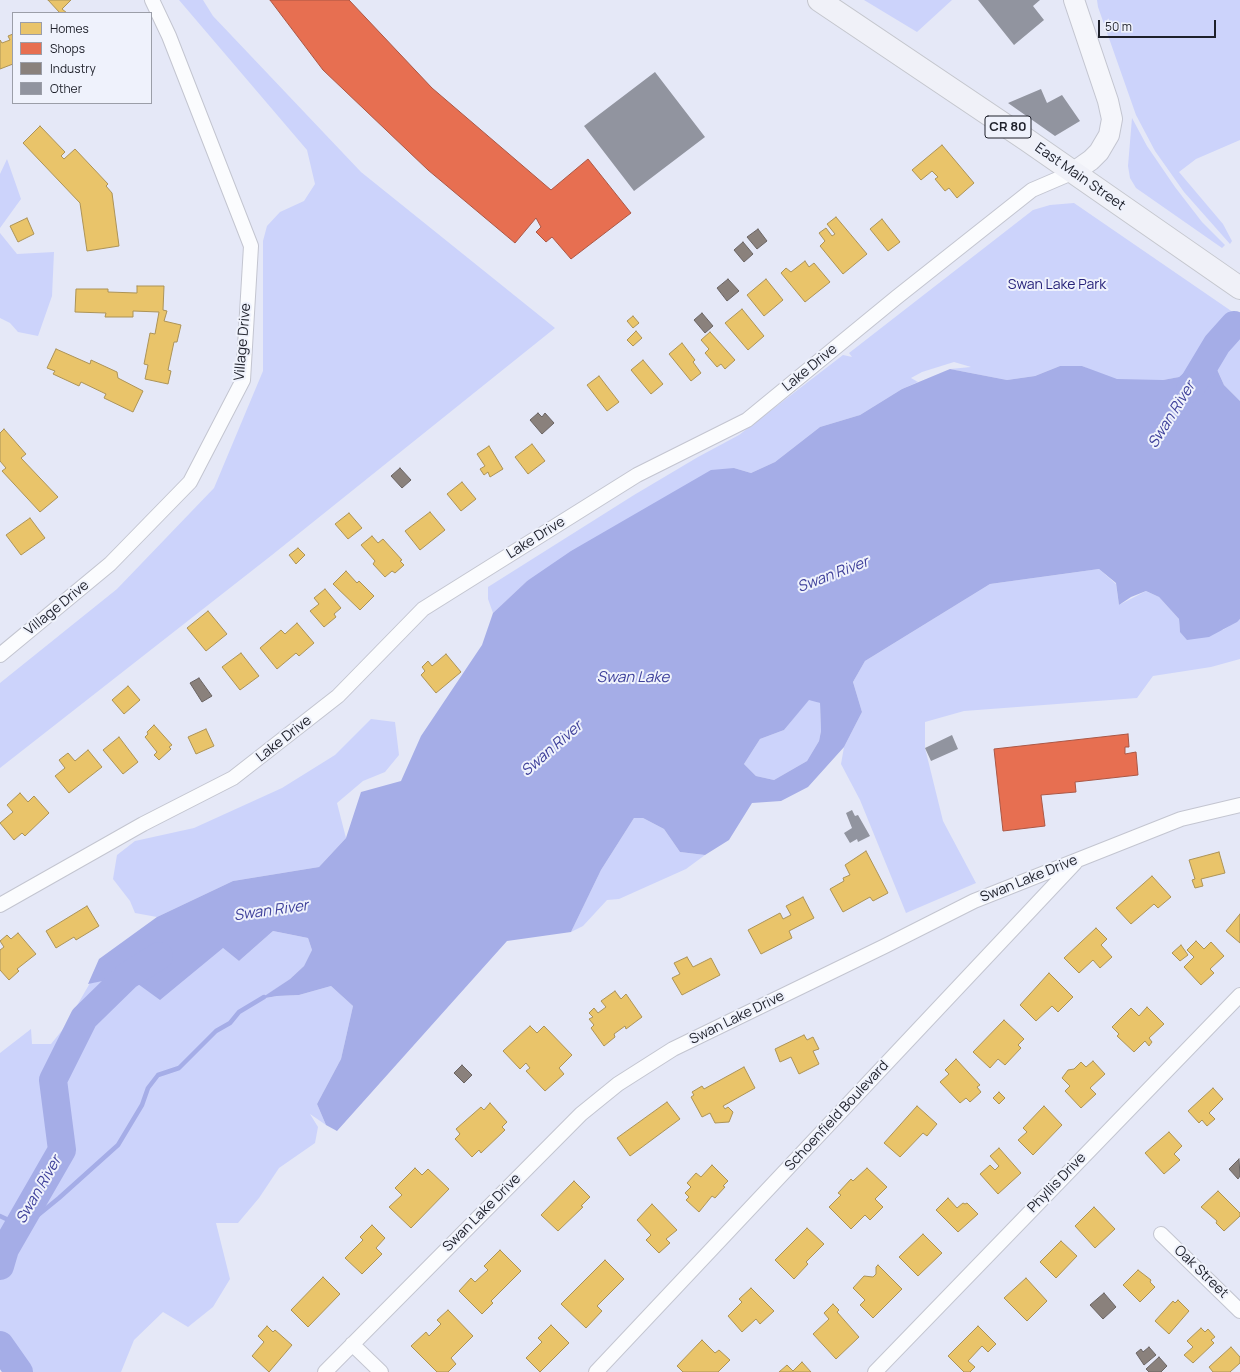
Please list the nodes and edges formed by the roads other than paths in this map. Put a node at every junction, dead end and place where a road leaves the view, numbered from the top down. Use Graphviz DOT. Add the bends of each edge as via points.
graph roads {
  1 [pos="152,0"];
  2 [pos="819,0"];
  3 [pos="1075,0"];
  4 [pos="1074,172"];
  5 [pos="1240,288"];
  6 [pos="0,654"];
  7 [pos="1240,805"];
  8 [pos="1078,860"];
  9 [pos="0,905"];
  10 [pos="1240,995"];
  11 [pos="1161,1234"];
  12 [pos="1240,1311"];
  13 [pos="352,1344"];
  14 [pos="325,1372"];
  15 [pos="381,1372"];
  16 [pos="596,1372"];
  17 [pos="875,1372"];
  1 -- 6 [label="street, Village Drive" via="169,36 251,246 242,380 190,482 110,564"];
  2 -- 4 [label="main road, East Main Street / CR 80"];
  3 -- 4 [label="main road" via="1112,119 1109,135 1099,152"];
  4 -- 5 [label="main road, East Main Street / CR 80"];
  4 -- 9 [label="street, Lake Drive" via="1032,190 747,420 638,475 423,609 338,696 233,778 143,824"];
  7 -- 8 [label="street, Swan Lake Drive" via="1181,819"];
  8 -- 13 [label="street, Swan Lake Drive" via="974,900 673,1049 618,1084 581,1114"];
  8 -- 16 [label="street, Schoenfield Boulevard"];
  10 -- 17 [label="street, Phyllis Drive"];
  11 -- 12 [label="street, Oak Street"];
  13 -- 14 [label="street, Swan Lake Drive"];
  13 -- 15 [label="street"];
}
